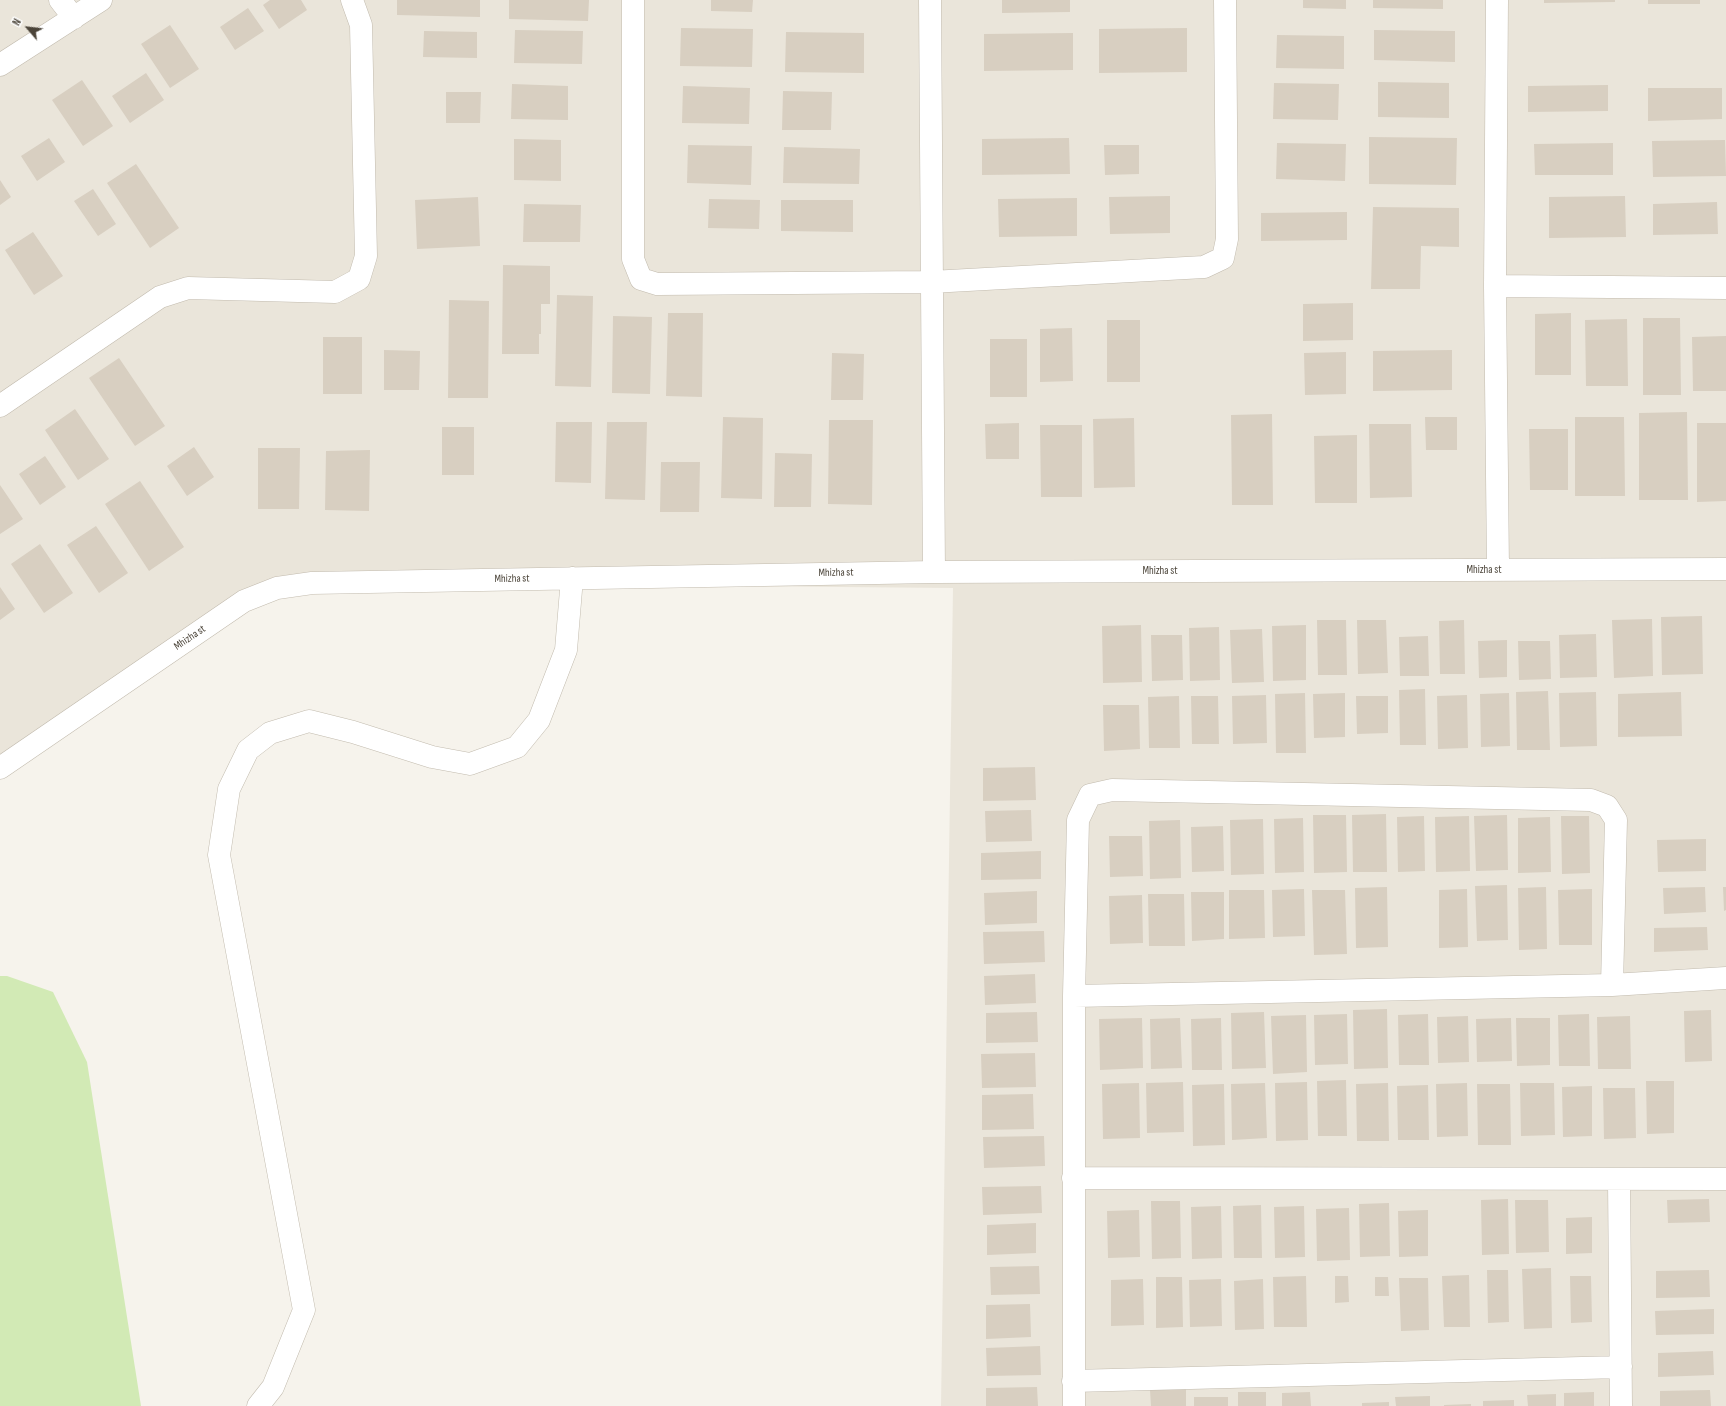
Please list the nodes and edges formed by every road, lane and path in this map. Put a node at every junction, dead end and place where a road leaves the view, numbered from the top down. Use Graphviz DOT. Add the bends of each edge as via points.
graph roads {
  1 [pos="60,0"];
  2 [pos="101,0"];
  3 [pos="352,0"];
  4 [pos="633,0"];
  5 [pos="930,0"];
  6 [pos="1225,0"];
  7 [pos="1497,0"];
  8 [pos="74,18"];
  9 [pos="0,65"];
  10 [pos="931,282"];
  11 [pos="1495,286"];
  12 [pos="1726,288"];
  13 [pos="0,406"];
  14 [pos="1726,569"];
  15 [pos="1498,570"];
  16 [pos="934,572"];
  17 [pos="572,578"];
  18 [pos="0,768"];
  19 [pos="1726,978"];
  20 [pos="1612,985"];
  21 [pos="1074,996"];
  22 [pos="1073,1178"];
  23 [pos="1726,1179"];
  24 [pos="1619,1180"];
  25 [pos="1621,1367"];
  26 [pos="1073,1381"];
  27 [pos="258,1406"];
  28 [pos="1074,1406"];
  29 [pos="1621,1406"];
  1 -- 8 [label="street"];
  2 -- 8 [label="street"];
  3 -- 13 [label="street" via="361,25 366,248 358,279 335,292 188,288 160,297"];
  4 -- 10 [label="street" via="633,259 641,279 657,284"];
  5 -- 10 [label="street"];
  6 -- 10 [label="street" via="1228,239 1223,258 1204,267"];
  7 -- 11 [label="street"];
  8 -- 9 [label="street"];
  10 -- 16 [label="street"];
  11 -- 12 [label="street"];
  11 -- 15 [label="street"];
  14 -- 15 [label="street, Mhizha st"];
  15 -- 16 [label="street, Mhizha st"];
  16 -- 17 [label="street, Mhizha st"];
  17 -- 18 [label="street, Mhizha st" via="312,583 277,588 244,601"];
  17 -- 27 [label="street" via="566,650 539,720 517,747 470,764 432,757 309,721 270,732 248,750 229,789 219,855 304,1310 274,1387"];
  19 -- 20 [label="street"];
  20 -- 21 [label="street"];
  20 -- 21 [label="street" via="1616,820 1607,806 1591,800 1112,790 1090,795 1078,820"];
  21 -- 22 [label="street"];
  22 -- 24 [label="street"];
  22 -- 26 [label="street"];
  23 -- 24 [label="street"];
  24 -- 25 [label="street"];
  25 -- 26 [label="street"];
  25 -- 29 [label="street"];
  26 -- 28 [label="street"];
}
